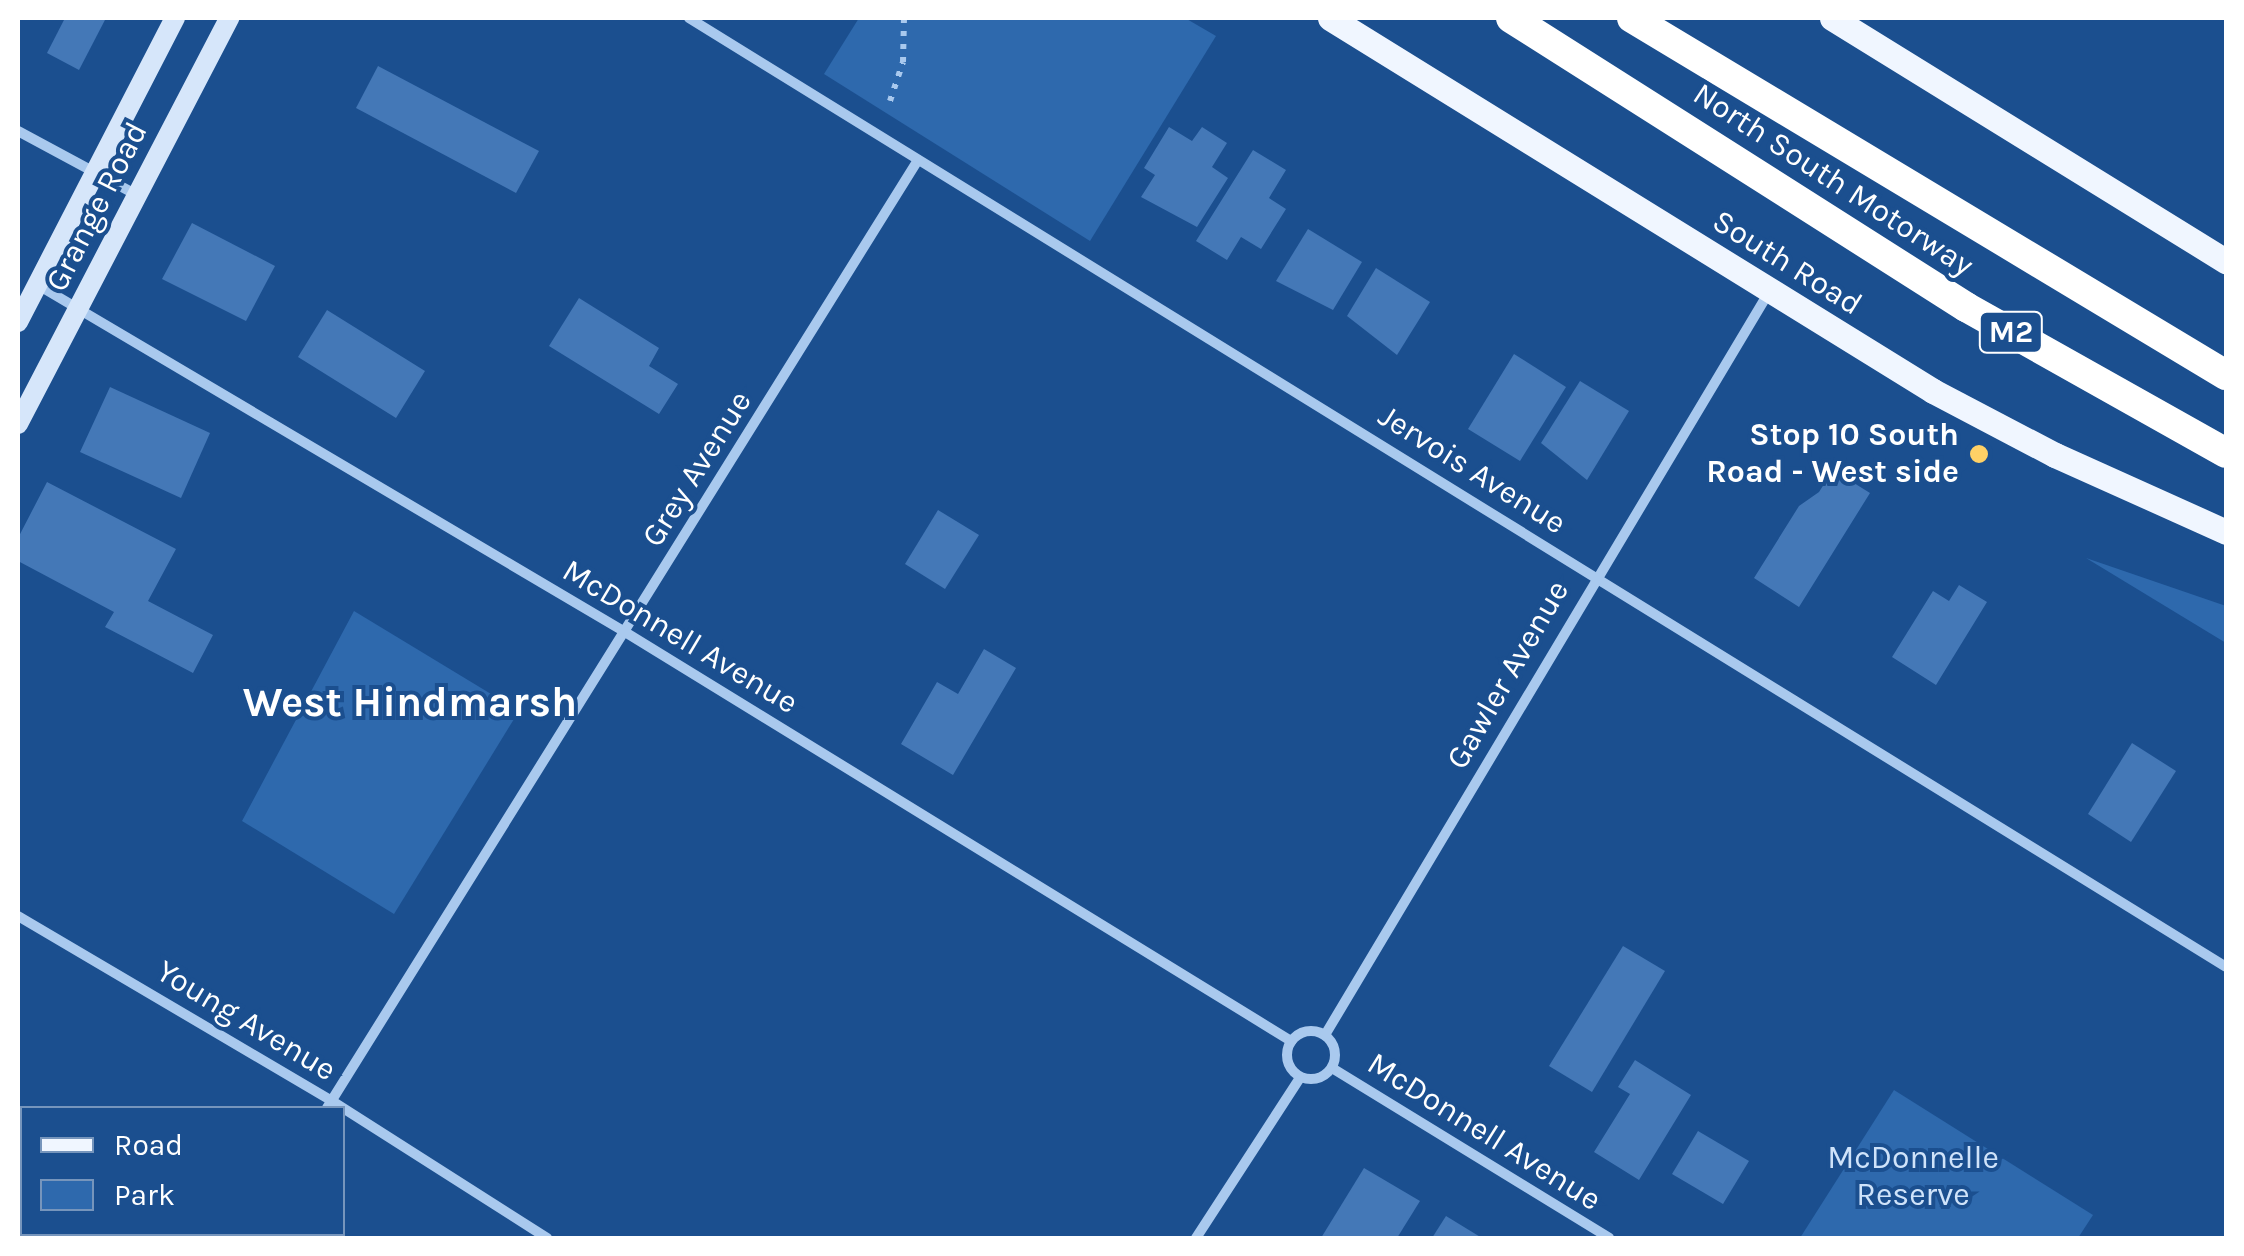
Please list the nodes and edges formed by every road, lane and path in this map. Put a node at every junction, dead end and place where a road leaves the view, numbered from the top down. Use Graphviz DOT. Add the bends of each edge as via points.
graph roads {
  1 [pos="176,18"];
  2 [pos="229,18"];
  3 [pos="689,18"];
  4 [pos="904,18"];
  5 [pos="1330,18"];
  6 [pos="1511,18"];
  7 [pos="1632,18"];
  8 [pos="1832,18"];
  9 [pos="890,101"];
  10 [pos="18,132"];
  11 [pos="918,160"];
  12 [pos="95,172"];
  13 [pos="136,195"];
  14 [pos="2226,261"];
  15 [pos="38,285"];
  16 [pos="1770,291"];
  17 [pos="79,307"];
  18 [pos="18,322"];
  19 [pos="2226,375"];
  20 [pos="18,424"];
  21 [pos="2226,453"];
  22 [pos="2226,532"];
  23 [pos="1596,575"];
  24 [pos="626,632"];
  25 [pos="18,916"];
  26 [pos="2226,968"];
  27 [pos="1325,1035"];
  28 [pos="1291,1041"];
  29 [pos="1332,1068"];
  30 [pos="1300,1078"];
  31 [pos="330,1105"];
  32 [pos="345,1114"];
  33 [pos="547,1238"];
  34 [pos="1196,1238"];
  35 [pos="1609,1238"];
  1 -- 12 [label="main road, Grange Road"];
  2 -- 13 [label="main road, Grange Road"];
  3 -- 11 [label="street, Jervois Avenue"];
  4 -- 9 [label="path" via="902,62"];
  5 -- 16 [label="main road, South Road"];
  6 -- 21 [label="highway, North South Motorway / M2" via="1966,307"];
  7 -- 19 [label="highway, North South Motorway / M2"];
  8 -- 14 [label="main road"];
  10 -- 12 [label="street"];
  11 -- 23 [label="street, Jervois Avenue"];
  11 -- 24 [label="street, Grey Avenue"];
  12 -- 13 [label="street"];
  12 -- 15 [label="main road, Grange Road"];
  13 -- 17 [label="main road, Grange Road"];
  15 -- 17 [label="street, McDonnell Avenue"];
  15 -- 18 [label="main road, Grange Road"];
  16 -- 22 [label="main road, South Road" via="1992,423"];
  16 -- 23 [label="street, Gawler Avenue"];
  17 -- 20 [label="main road, Grange Road"];
  17 -- 24 [label="street, McDonnell Avenue"];
  23 -- 26 [label="street, Jervois Avenue"];
  23 -- 27 [label="street, Gawler Avenue"];
  24 -- 28 [label="street, McDonnell Avenue"];
  24 -- 31 [label="street, Grey Avenue"];
  25 -- 31 [label="street, Young Avenue"];
  27 -- 28 [label="street" via="1310,1031"];
  27 -- 29 [label="street" via="1335,1050"];
  28 -- 30 [label="street" via="1287,1062"];
  29 -- 30 [label="street" via="1318,1079"];
  29 -- 35 [label="street, McDonnell Avenue"];
  30 -- 34 [label="street"];
  32 -- 33 [label="street, Young Avenue"];
}
